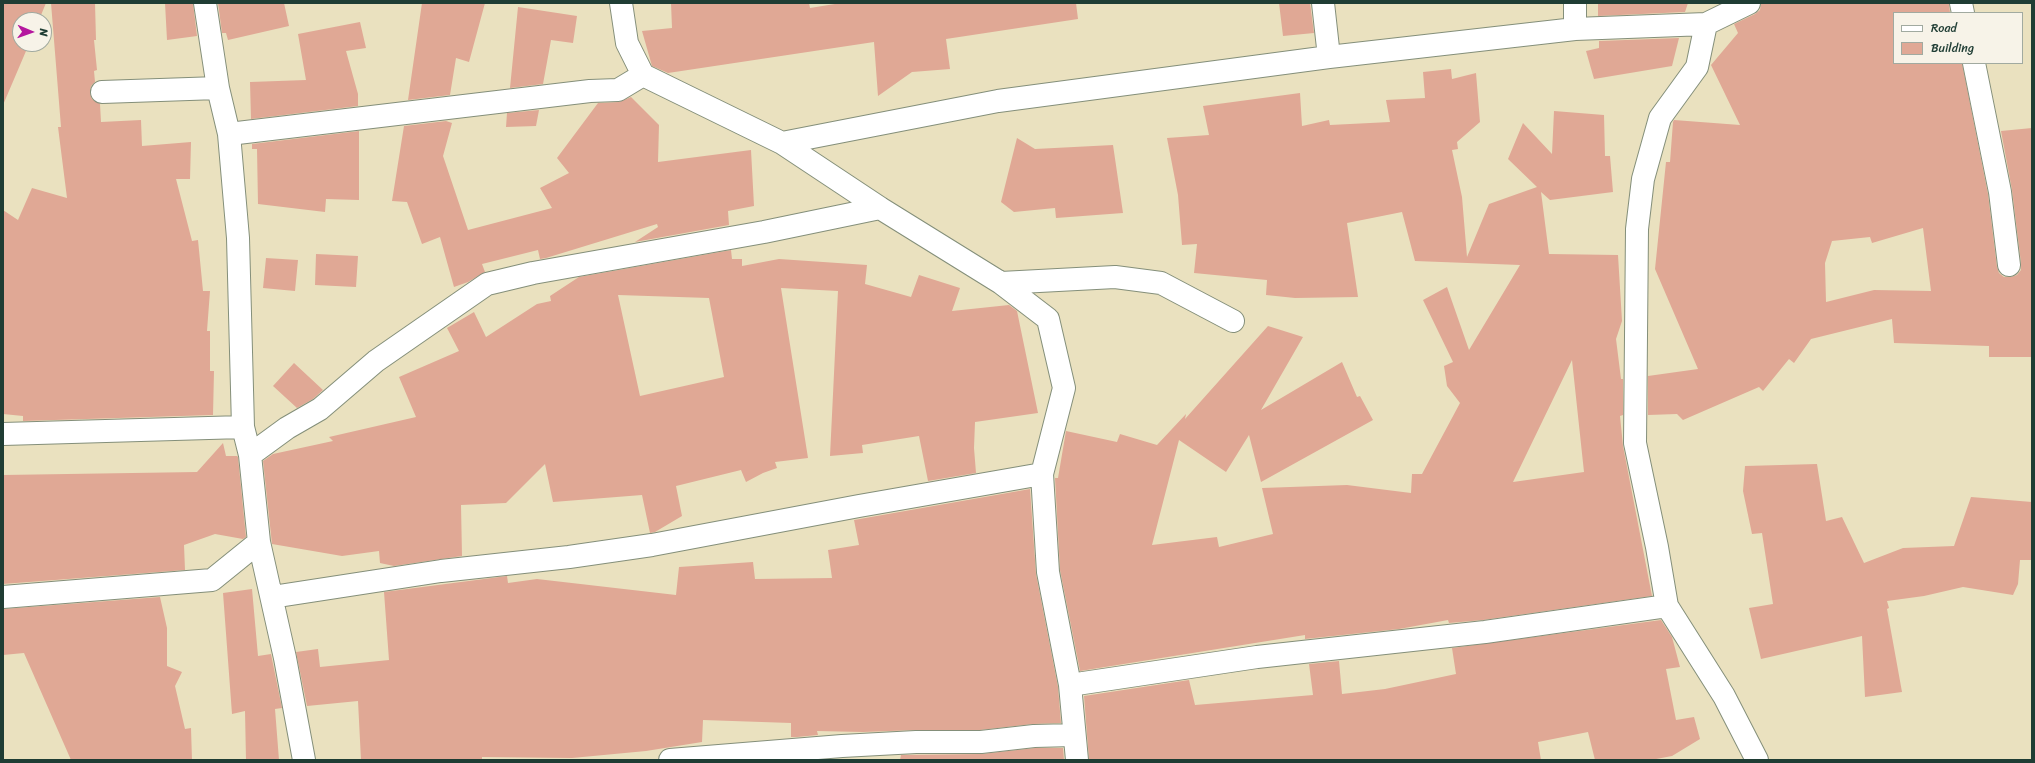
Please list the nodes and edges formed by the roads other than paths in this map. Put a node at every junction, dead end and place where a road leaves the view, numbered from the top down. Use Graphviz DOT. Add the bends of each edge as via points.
graph roads {
  1 [pos="204,3"];
  2 [pos="622,3"];
  3 [pos="1323,3"];
  4 [pos="1575,3"];
  5 [pos="1749,3"];
  6 [pos="1706,24"];
  7 [pos="1575,29"];
  8 [pos="1329,57"];
  9 [pos="1974,64"];
  10 [pos="643,76"];
  11 [pos="218,88"];
  12 [pos="102,92"];
  13 [pos="228,134"];
  14 [pos="782,143"];
  15 [pos="880,208"];
  16 [pos="2009,264"];
  17 [pos="1001,283"];
  18 [pos="1233,321"];
  19 [pos="243,427"];
  20 [pos="3,434"];
  21 [pos="250,455"];
  22 [pos="1042,474"];
  23 [pos="260,542"];
  24 [pos="3,597"];
  25 [pos="272,597"];
  26 [pos="1667,606"];
  27 [pos="1070,685"];
  28 [pos="1073,735"];
  29 [pos="304,760"];
  30 [pos="670,760"];
  31 [pos="1077,760"];
  32 [pos="1757,760"];
  1 -- 11 [label="street"];
  2 -- 10 [label="street" via="627,44"];
  3 -- 8 [label="street"];
  4 -- 7 [label="street"];
  5 -- 6 [label="street"];
  6 -- 7 [label="street"];
  6 -- 26 [label="street" via="1697,67 1660,118 1643,179 1637,229 1635,443"];
  7 -- 8 [label="street"];
  8 -- 14 [label="street" via="998,101"];
  9 -- 16 [label="street" via="2000,192"];
  10 -- 13 [label="street" via="618,90 590,91"];
  10 -- 14 [label="street"];
  11 -- 12 [label="street"];
  11 -- 13 [label="street"];
  13 -- 19 [label="street" via="238,238"];
  14 -- 15 [label="street"];
  15 -- 17 [label="street"];
  15 -- 21 [label="street" via="764,232 533,273 487,284 376,361 320,409 287,428"];
  17 -- 18 [label="street" via="1115,277 1161,283"];
  17 -- 22 [label="street" via="1048,318 1064,388"];
  19 -- 20 [label="street"];
  19 -- 21 [label="street"];
  21 -- 23 [label="street"];
  22 -- 25 [label="street" via="652,545 441,571"];
  22 -- 27 [label="street" via="1048,572"];
  23 -- 24 [label="street" via="212,580"];
  23 -- 25 [label="street"];
  25 -- 29 [label="street"];
  26 -- 27 [label="street" via="1485,632 1257,657"];
  26 -- 32 [label="street" via="1724,696"];
  27 -- 28 [label="street"];
  28 -- 30 [label="street" via="981,742 842,746"];
  28 -- 31 [label="street"];
}
